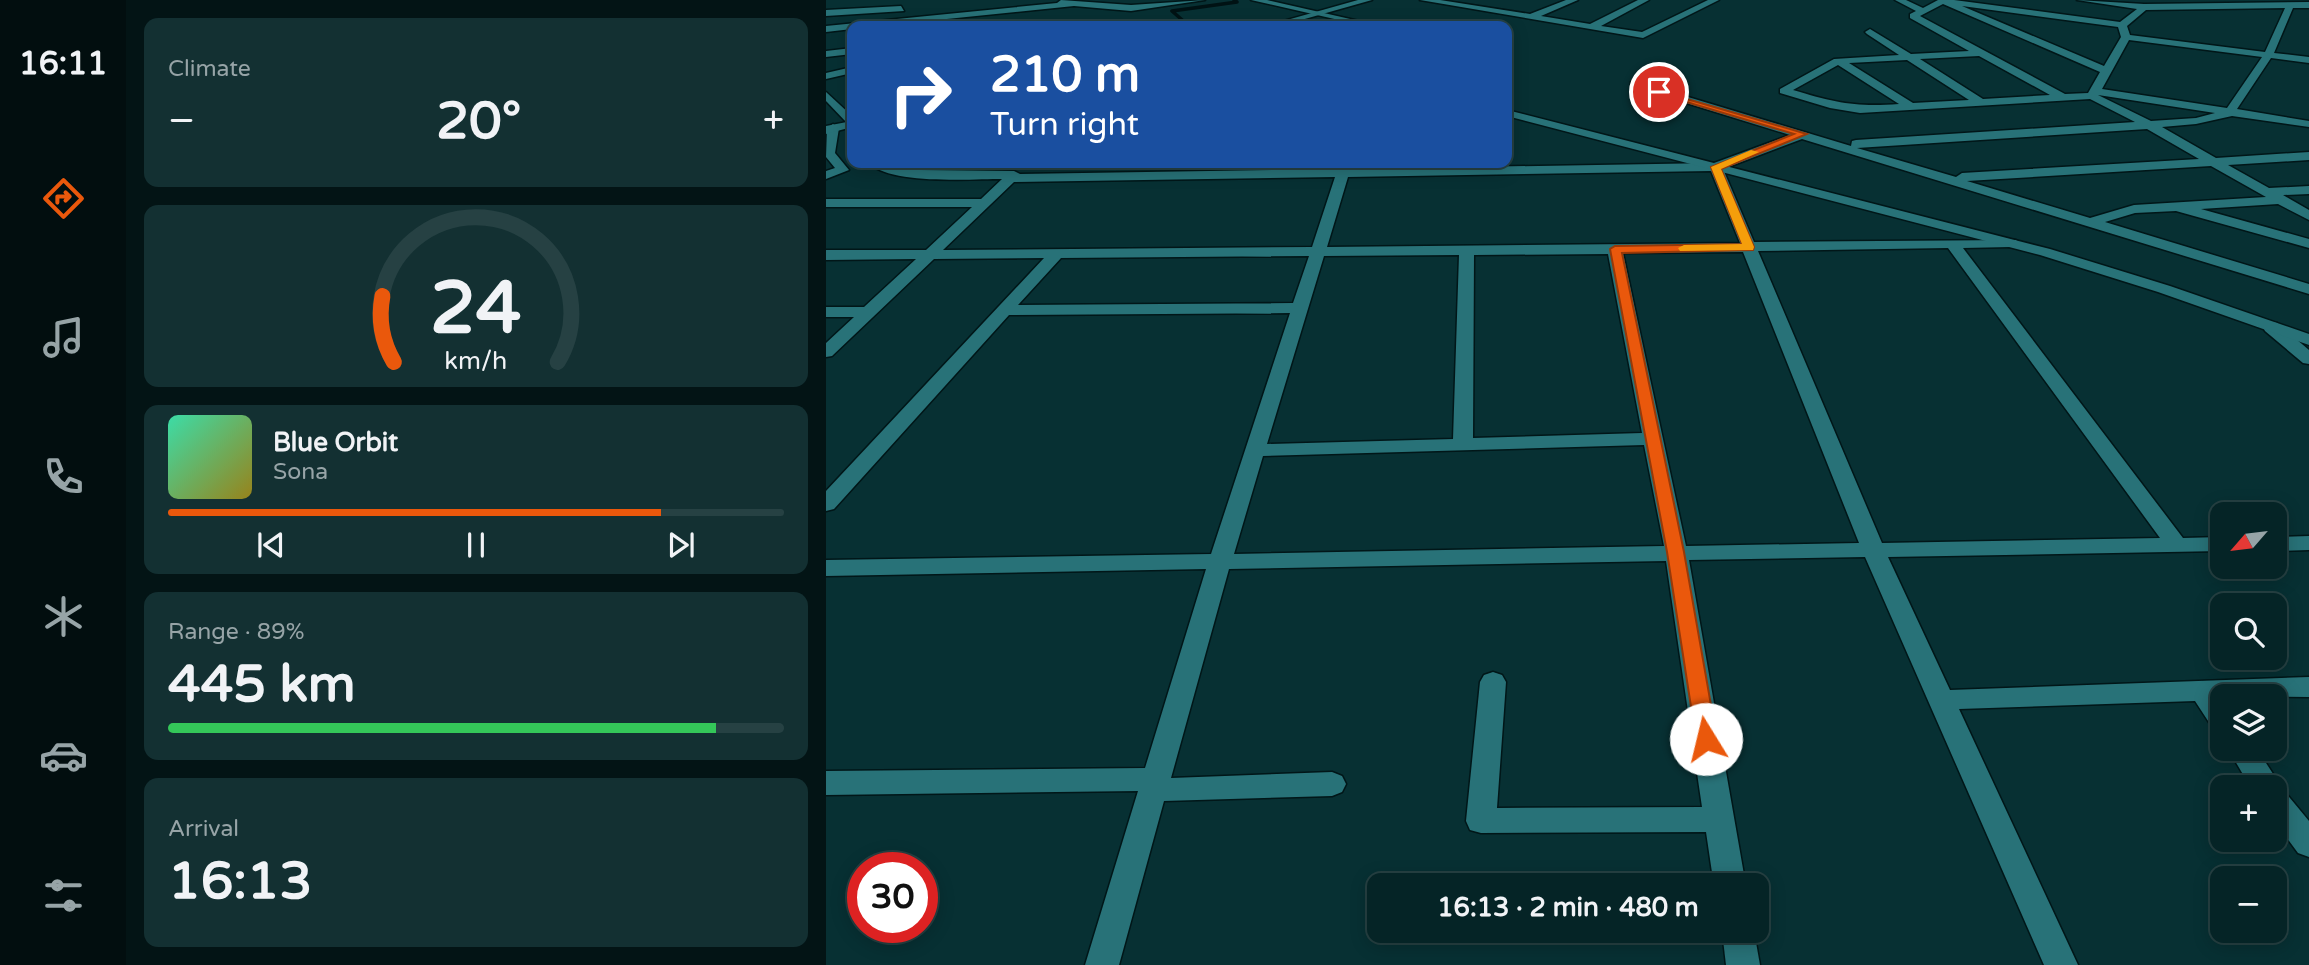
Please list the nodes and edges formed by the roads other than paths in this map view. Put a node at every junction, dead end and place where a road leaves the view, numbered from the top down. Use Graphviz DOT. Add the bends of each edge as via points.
graph roads {
  1 [pos="843,0"];
  2 [pos="998,0"];
  3 [pos="1201,0"];
  4 [pos="1255,0"];
  5 [pos="1296,0"];
  6 [pos="1368,0"];
  7 [pos="1424,0"];
  8 [pos="1574,0"];
  9 [pos="1645,0"];
  10 [pos="1715,0"];
  11 [pos="1899,0"];
  12 [pos="1941,0"];
  13 [pos="2081,0"];
  14 [pos="2292,3"];
  15 [pos="1009,4"];
  16 [pos="1127,4"];
  17 [pos="1277,5"];
  18 [pos="2308,5"];
  19 [pos="2144,7"];
  20 [pos="909,9"];
  21 [pos="922,9"];
  22 [pos="1924,10"];
  23 [pos="842,12"];
  24 [pos="826,13"];
  25 [pos="1315,14"];
  26 [pos="1530,17"];
  27 [pos="1019,20"];
  28 [pos="888,21"];
  29 [pos="1289,21"];
  30 [pos="1351,21"];
  31 [pos="1512,25"];
  32 [pos="2122,25"];
  33 [pos="847,27"];
  34 [pos="1591,27"];
  35 [pos="839,28"];
  36 [pos="826,29"];
  37 [pos="1870,32"];
  38 [pos="2126,37"];
  39 [pos="847,52"];
  40 [pos="1980,53"];
  41 [pos="826,54"];
  42 [pos="2269,54"];
  43 [pos="1911,58"];
  44 [pos="2309,60"];
  45 [pos="1838,61"];
  46 [pos="2106,71"];
  47 [pos="847,72"];
  48 [pos="826,76"];
  49 [pos="1635,85"];
  50 [pos="2093,94"];
  51 [pos="847,98"];
  52 [pos="829,99"];
  53 [pos="2066,100"];
  54 [pos="1983,104"];
  55 [pos="1913,107"];
  56 [pos="2229,113"];
  57 [pos="1512,114"];
  58 [pos="847,121"];
  59 [pos="2309,124"];
  60 [pos="2149,125"];
  61 [pos="847,127"];
  62 [pos="829,129"];
  63 [pos="1802,134"];
  64 [pos="1840,145"];
  65 [pos="2309,156"];
  66 [pos="2212,160"];
  67 [pos="1716,167"];
  68 [pos="882,168"];
  69 [pos="1020,168"];
  70 [pos="1344,169"];
  71 [pos="1013,176"];
  72 [pos="826,178"];
  73 [pos="1949,178"];
  74 [pos="826,189"];
  75 [pos="2309,190"];
  76 [pos="2275,196"];
  77 [pos="826,203"];
  78 [pos="986,203"];
  79 [pos="2176,207"];
  80 [pos="2309,216"];
  81 [pos="2092,222"];
  82 [pos="2011,243"];
  83 [pos="1952,244"];
  84 [pos="2309,244"];
  85 [pos="1749,247"];
  86 [pos="1615,249"];
  87 [pos="1318,250"];
  88 [pos="1467,250"];
  89 [pos="1058,253"];
  90 [pos="932,254"];
  91 [pos="826,255"];
  92 [pos="2309,289"];
  93 [pos="1300,308"];
  94 [pos="1004,310"];
  95 [pos="826,312"];
  96 [pos="870,312"];
  97 [pos="2271,327"];
  98 [pos="2309,340"];
  99 [pos="826,352"];
  100 [pos="2309,359"];
  101 [pos="1653,439"];
  102 [pos="1463,444"];
  103 [pos="1255,450"];
  104 [pos="826,504"];
  105 [pos="2309,543"];
  106 [pos="2210,544"];
  107 [pos="2287,544"];
  108 [pos="2177,545"];
  109 [pos="1873,549"];
  110 [pos="1675,552"];
  111 [pos="1220,561"];
  112 [pos="826,568"];
  113 [pos="1493,682"];
  114 [pos="2309,687"];
  115 [pos="2203,691"];
  116 [pos="1941,701"];
  117 [pos="2210,702"];
  118 [pos="826,783"];
  119 [pos="1332,784"];
  120 [pos="1155,785"];
  121 [pos="2287,816"];
  122 [pos="1719,819"];
  123 [pos="2309,844"];
  124 [pos="1728,873"];
  125 [pos="1740,943"];
  126 [pos="1102,965"];
  127 [pos="1743,965"];
  128 [pos="2061,965"];
  1 -- 23 [label="street"];
  2 -- 15 [label="street"];
  3 -- 16 [label="street"];
  4 -- 17 [label="street"];
  5 -- 17 [label="street"];
  6 -- 25 [label="street"];
  7 -- 26 [label="street"];
  8 -- 26 [label="street"];
  9 -- 34 [label="street"];
  10 -- 34 [label="street" via="1643,35"];
  11 -- 22 [label="street"];
  12 -- 22 [label="street"];
  12 -- 32 [label="street"];
  12 -- 46 [label="street"];
  13 -- 19 [label="street"];
  14 -- 18 [label="street"];
  14 -- 19 [label="street"];
  14 -- 42 [label="street"];
  15 -- 16 [label="street"];
  15 -- 21 [label="street"];
  15 -- 28 [label="street"];
  16 -- 27 [label="street"];
  17 -- 25 [label="street"];
  19 -- 32 [label="street"];
  20 -- 23 [label="street"];
  22 -- 40 [label="street" via="1913,16"];
  23 -- 24 [label="street"];
  23 -- 35 [label="street"];
  25 -- 29 [label="street"];
  25 -- 30 [label="street"];
  26 -- 31 [label="street"];
  26 -- 34 [label="street"];
  32 -- 38 [label="street"];
  33 -- 35 [label="street"];
  35 -- 36 [label="street"];
  37 -- 43 [label="street"];
  38 -- 42 [label="street"];
  38 -- 46 [label="street"];
  39 -- 41 [label="street"];
  40 -- 43 [label="street"];
  40 -- 53 [label="street"];
  42 -- 44 [label="street"];
  42 -- 56 [label="street"];
  43 -- 45 [label="street"];
  43 -- 54 [label="street"];
  45 -- 55 [label="street"];
  45 -- 55 [label="street" via="1784,91 1860,110"];
  46 -- 50 [label="street"];
  47 -- 48 [label="street"];
  49 -- 63 [label="street"];
  50 -- 53 [label="street"];
  50 -- 56 [label="street"];
  50 -- 60 [label="street"];
  51 -- 52 [label="street"];
  52 -- 58 [label="street"];
  53 -- 54 [label="street"];
  54 -- 55 [label="street"];
  56 -- 59 [label="street"];
  56 -- 60 [label="street"];
  57 -- 67 [label="street"];
  60 -- 64 [label="street"];
  60 -- 66 [label="street"];
  61 -- 62 [label="street"];
  62 -- 72 [label="street" via="829,153 843,170"];
  63 -- 64 [label="street"];
  63 -- 67 [label="street"];
  64 -- 73 [label="street"];
  65 -- 66 [label="street"];
  66 -- 73 [label="street"];
  66 -- 76 [label="street"];
  67 -- 70 [label="street"];
  67 -- 82 [label="street"];
  67 -- 85 [label="street"];
  68 -- 71 [label="street" via="916,174"];
  69 -- 71 [label="street"];
  70 -- 71 [label="street"];
  70 -- 87 [label="street"];
  71 -- 78 [label="street"];
  72 -- 74 [label="street" via="834,186"];
  73 -- 81 [label="street"];
  75 -- 76 [label="street"];
  76 -- 79 [label="street"];
  76 -- 80 [label="street"];
  77 -- 78 [label="street"];
  78 -- 90 [label="street"];
  79 -- 81 [label="street" via="2134,209"];
  79 -- 84 [label="street"];
  81 -- 92 [label="street"];
  82 -- 83 [label="street"];
  82 -- 97 [label="street"];
  83 -- 85 [label="street"];
  83 -- 108 [label="street"];
  85 -- 86 [label="street"];
  85 -- 109 [label="street"];
  86 -- 88 [label="street"];
  86 -- 101 [label="street"];
  87 -- 88 [label="street"];
  87 -- 89 [label="street"];
  87 -- 93 [label="street"];
  88 -- 102 [label="street"];
  89 -- 90 [label="street"];
  89 -- 94 [label="street"];
  90 -- 91 [label="street"];
  90 -- 96 [label="street"];
  93 -- 94 [label="street"];
  93 -- 103 [label="street"];
  94 -- 104 [label="street"];
  95 -- 96 [label="street"];
  96 -- 99 [label="street"];
  97 -- 98 [label="street"];
  97 -- 100 [label="street"];
  101 -- 102 [label="street"];
  101 -- 110 [label="street"];
  102 -- 103 [label="street"];
  103 -- 111 [label="street"];
  105 -- 107 [label="street"];
  106 -- 108 [label="street"];
  108 -- 109 [label="street"];
  109 -- 110 [label="street"];
  109 -- 116 [label="street"];
  110 -- 111 [label="street"];
  110 -- 122 [label="street"];
  111 -- 112 [label="street"];
  111 -- 120 [label="street"];
  113 -- 122 [label="street" via="1481,821"];
  114 -- 115 [label="street"];
  115 -- 116 [label="street"];
  115 -- 117 [label="street"];
  116 -- 128 [label="street"];
  118 -- 120 [label="street"];
  119 -- 120 [label="street"];
  120 -- 126 [label="street"];
  121 -- 123 [label="street"];
  122 -- 124 [label="street"];
  125 -- 127 [label="street"];
}
